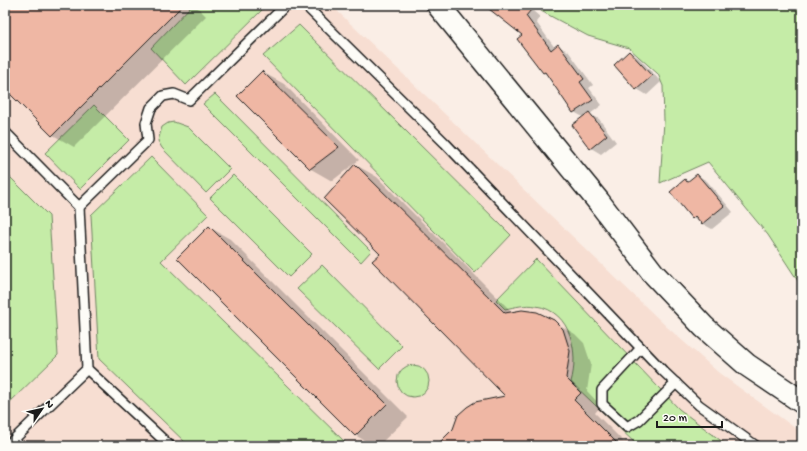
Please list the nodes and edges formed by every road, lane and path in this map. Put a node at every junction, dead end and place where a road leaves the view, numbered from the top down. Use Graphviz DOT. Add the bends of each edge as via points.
graph roads {
  1 [pos="286,5"];
  2 [pos="305,5"];
  3 [pos="438,5"];
  4 [pos="5,132"];
  5 [pos="79,207"];
  6 [pos="641,348"];
  7 [pos="86,369"];
  8 [pos="676,383"];
  9 [pos="802,402"];
  10 [pos="7,446"];
  11 [pos="170,446"];
  12 [pos="756,446"];
  1 -- 5 [label="lane" via="188,100 174,94 163,96 151,108 146,123 148,140"];
  2 -- 6 [label="lane" via="445,143"];
  3 -- 9 [label="street" via="599,202 653,273 704,327 747,365"];
  4 -- 5 [label="lane"];
  5 -- 7 [label="lane"];
  6 -- 8 [label="lane"];
  6 -- 8 [label="lane" via="602,390 602,404 627,427 639,420"];
  7 -- 10 [label="lane"];
  7 -- 11 [label="lane"];
  8 -- 12 [label="lane" via="700,405"];
}
